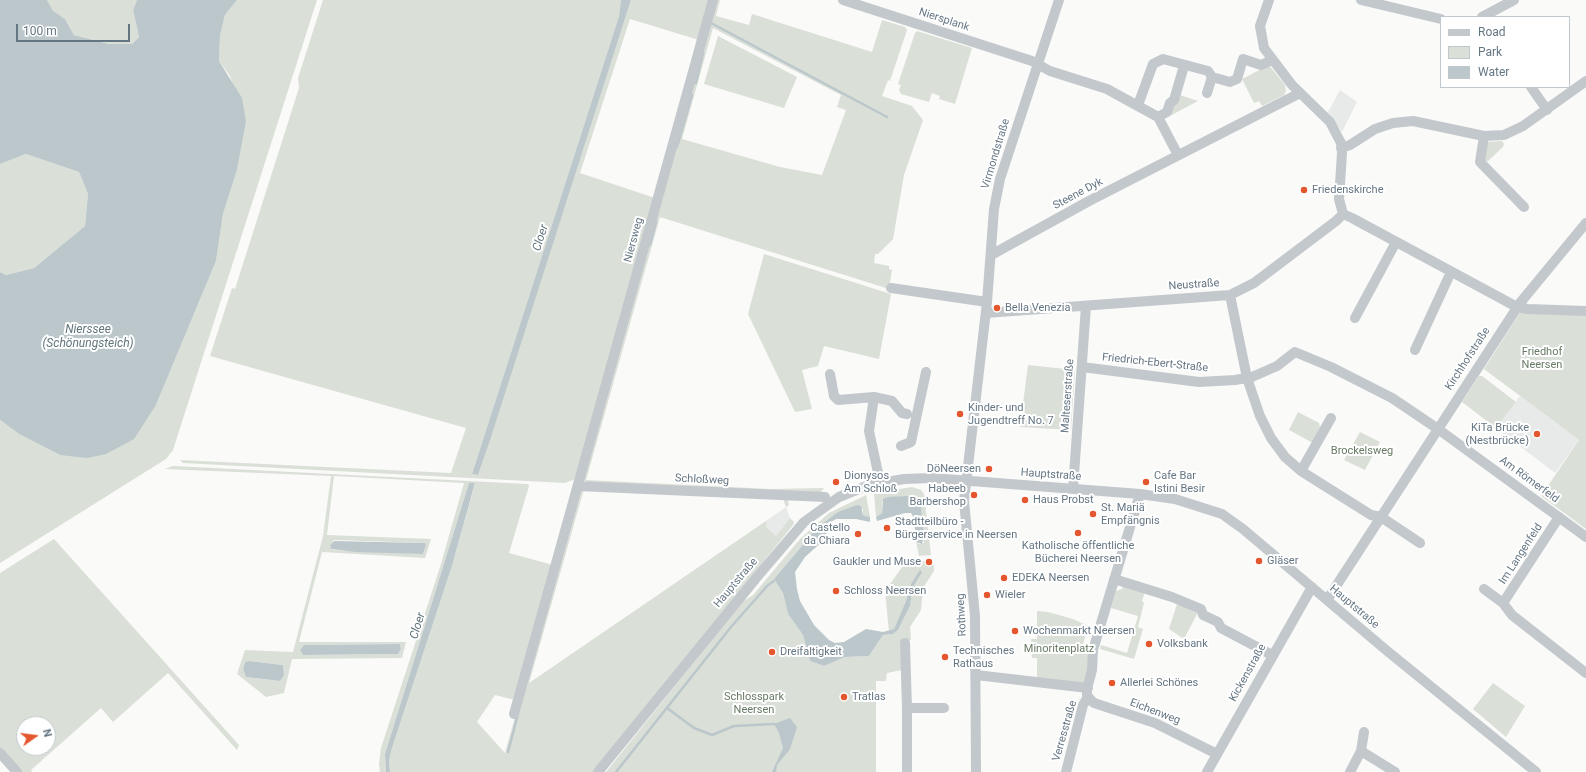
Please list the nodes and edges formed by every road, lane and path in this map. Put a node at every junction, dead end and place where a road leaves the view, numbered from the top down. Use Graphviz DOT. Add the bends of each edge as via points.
graph roads {
  1 [pos="713,0"];
  2 [pos="843,0"];
  3 [pos="1059,0"];
  4 [pos="1267,0"];
  5 [pos="1361,0"];
  6 [pos="1514,0"];
  7 [pos="1484,16"];
  8 [pos="1440,19"];
  9 [pos="1272,60"];
  10 [pos="1038,64"];
  11 [pos="1184,66"];
  12 [pos="1212,77"];
  13 [pos="1586,81"];
  14 [pos="1532,88"];
  15 [pos="1207,93"];
  16 [pos="1300,93"];
  17 [pos="1138,105"];
  18 [pos="1547,110"];
  19 [pos="1158,117"];
  20 [pos="1484,136"];
  21 [pos="1341,148"];
  22 [pos="1178,155"];
  23 [pos="1524,208"];
  24 [pos="1343,214"];
  25 [pos="1586,223"];
  26 [pos="1396,242"];
  27 [pos="991,255"];
  28 [pos="1451,272"];
  29 [pos="891,288"];
  30 [pos="1230,295"];
  31 [pos="987,302"];
  32 [pos="1086,306"];
  33 [pos="1517,307"];
  34 [pos="1586,311"];
  35 [pos="986,313"];
  36 [pos="1356,318"];
  37 [pos="1415,350"];
  38 [pos="1082,367"];
  39 [pos="926,372"];
  40 [pos="830,374"];
  41 [pos="1247,378"];
  42 [pos="874,397"];
  43 [pos="907,414"];
  44 [pos="1331,418"];
  45 [pos="1438,429"];
  46 [pos="901,446"];
  47 [pos="1301,471"];
  48 [pos="966,481"];
  49 [pos="880,482"];
  50 [pos="578,486"];
  51 [pos="1073,489"];
  52 [pos="1140,494"];
  53 [pos="825,497"];
  54 [pos="1381,517"];
  55 [pos="1559,517"];
  56 [pos="1586,537"];
  57 [pos="1420,543"];
  58 [pos="1114,579"];
  59 [pos="1312,587"];
  60 [pos="1484,589"];
  61 [pos="1327,600"];
  62 [pos="1503,603"];
  63 [pos="906,643"];
  64 [pos="1272,655"];
  65 [pos="1586,673"];
  66 [pos="976,675"];
  67 [pos="1087,692"];
  68 [pos="907,708"];
  69 [pos="944,708"];
  70 [pos="514,714"];
  71 [pos="1364,732"];
  72 [pos="1361,751"];
  73 [pos="0,753"];
  74 [pos="1217,754"];
  75 [pos="17,772"];
  76 [pos="598,772"];
  77 [pos="907,772"];
  78 [pos="976,772"];
  79 [pos="1066,772"];
  80 [pos="1207,772"];
  81 [pos="1350,772"];
  82 [pos="1395,772"];
  83 [pos="1536,772"];
  1 -- 50 [label="street, Niersweg"];
  2 -- 10 [label="street, Niersplank"];
  3 -- 10 [label="street, Virmondstraße"];
  4 -- 9 [label="street" via="1260,31 1264,48"];
  5 -- 8 [label="street"];
  6 -- 7 [label="street"];
  9 -- 12 [label="street" via="1261,65 1243,59 1237,79 1230,82"];
  9 -- 16 [label="street"];
  10 -- 17 [label="street" via="1050,71 1107,89"];
  10 -- 27 [label="street, Virmondstraße" via="998,186"];
  11 -- 12 [label="street" via="1208,71"];
  11 -- 17 [label="street" via="1163,59 1153,64"];
  11 -- 19 [label="street" via="1174,100 1167,112"];
  12 -- 15 [label="street"];
  13 -- 18 [label="street"];
  14 -- 18 [label="street"];
  16 -- 21 [label="street" via="1330,122"];
  16 -- 22 [label="street, Steene Dyk"];
  17 -- 19 [label="street"];
  18 -- 20 [label="street" via="1504,135"];
  19 -- 22 [label="street"];
  20 -- 21 [label="street" via="1413,121 1393,123 1375,129"];
  20 -- 23 [label="street" via="1480,157 1482,164"];
  21 -- 24 [label="street" via="1339,199"];
  22 -- 27 [label="street, Steene Dyk"];
  24 -- 26 [label="street"];
  24 -- 30 [label="street, Neustraße" via="1254,283"];
  25 -- 33 [label="street, Kirchhofstraße"];
  26 -- 28 [label="street"];
  26 -- 36 [label="street"];
  27 -- 31 [label="street, Virmondstraße"];
  28 -- 33 [label="street"];
  28 -- 37 [label="street"];
  29 -- 31 [label="street"];
  30 -- 32 [label="street, Neustraße"];
  30 -- 41 [label="street"];
  31 -- 35 [label="street, Virmondstraße"];
  32 -- 35 [label="street, Neustraße"];
  32 -- 38 [label="street, Malteserstraße"];
  33 -- 34 [label="street" via="1528,310"];
  33 -- 45 [label="street, Kirchhofstraße"];
  35 -- 48 [label="street, Virmondstraße"];
  38 -- 41 [label="street, Friedrich-Ebert-Straße" via="1199,382"];
  38 -- 51 [label="street, Malteserstraße"];
  39 -- 46 [label="street" via="911,442"];
  40 -- 42 [label="street" via="834,396 838,400"];
  41 -- 45 [label="street, Friedrich-Ebert-Straße" via="1277,366 1295,352 1392,398"];
  41 -- 47 [label="street" via="1260,416 1271,438 1285,457"];
  42 -- 43 [label="street" via="892,401 902,413"];
  42 -- 49 [label="street" via="868,431"];
  44 -- 47 [label="street"];
  45 -- 54 [label="street, Kirchhofstraße"];
  45 -- 55 [label="street, Am Römerfeld"];
  47 -- 54 [label="street" via="1371,515"];
  48 -- 49 [label="street, Hauptstraße" via="932,478"];
  48 -- 51 [label="street, Hauptstraße"];
  48 -- 66 [label="street, Rothweg" via="964,506 974,606"];
  49 -- 76 [label="street, Hauptstraße" via="839,497 804,522"];
  50 -- 53 [label="street, Schloßweg"];
  50 -- 70 [label="street, Niersweg"];
  51 -- 52 [label="street, Hauptstraße"];
  52 -- 58 [label="street"];
  52 -- 59 [label="street, Hauptstraße" via="1175,499 1222,514"];
  54 -- 57 [label="street"];
  54 -- 61 [label="street, Kirchhofstraße"];
  55 -- 56 [label="street, Am Römerfeld"];
  55 -- 62 [label="street, Im Langenfeld"];
  58 -- 64 [label="street" via="1201,609 1203,615 1218,622 1221,628"];
  58 -- 67 [label="street" via="1093,650"];
  59 -- 61 [label="street, Hauptstraße"];
  59 -- 64 [label="street, Kickenstraße"];
  60 -- 62 [label="street, Im Langenfeld"];
  61 -- 83 [label="street, Hauptstraße"];
  62 -- 65 [label="street, Im Langenfeld" via="1512,615"];
  63 -- 68 [label="street"];
  64 -- 74 [label="street, Kickenstraße"];
  66 -- 67 [label="street, Eichenweg"];
  66 -- 78 [label="street, Rothweg"];
  67 -- 74 [label="street, Eichenweg" via="1094,703 1162,726"];
  67 -- 79 [label="street, Verresstraße"];
  68 -- 69 [label="street"];
  68 -- 77 [label="street"];
  71 -- 72 [label="street"];
  72 -- 81 [label="street"];
  72 -- 82 [label="street"];
  73 -- 75 [label="street"];
  74 -- 80 [label="street, Kickenstraße"];
}
